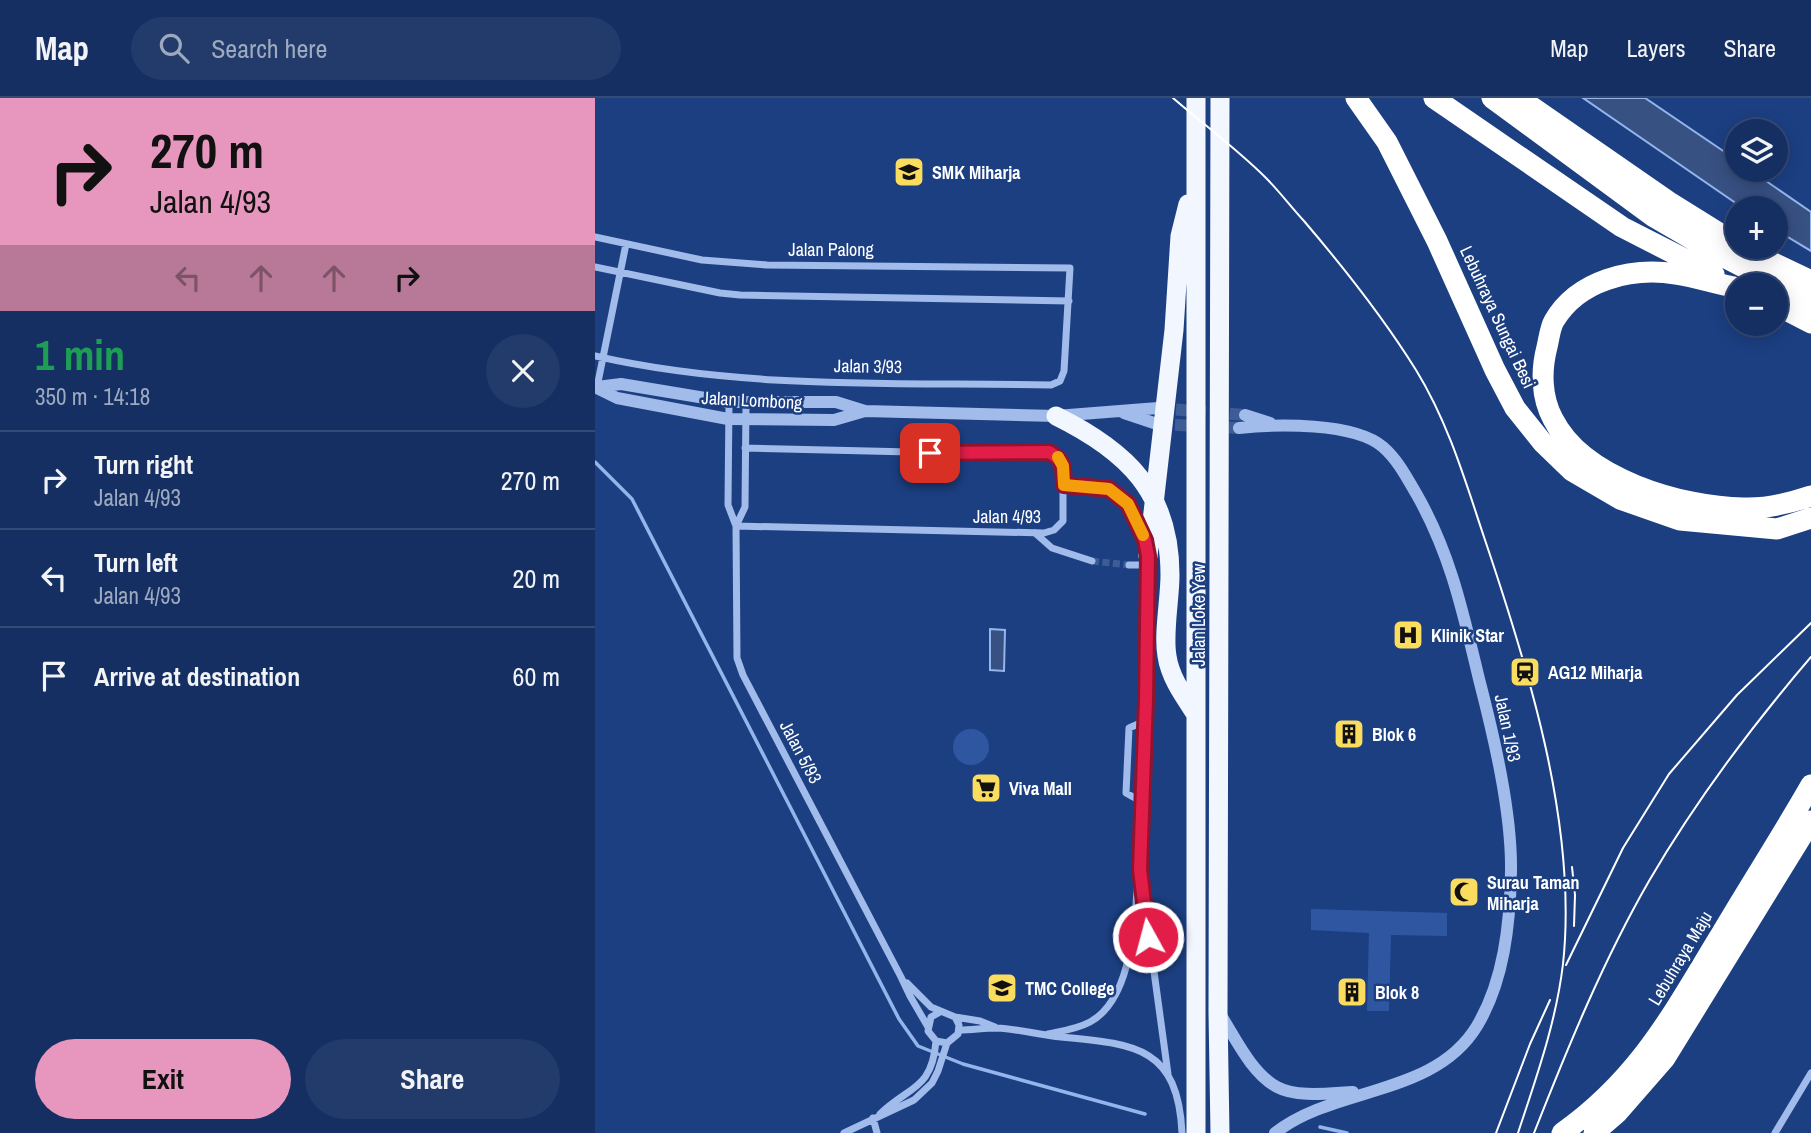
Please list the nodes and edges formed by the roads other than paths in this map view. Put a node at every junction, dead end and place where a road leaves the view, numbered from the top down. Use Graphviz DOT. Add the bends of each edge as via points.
graph roads {
  1 [pos="1196,98"];
  2 [pos="1220,98"];
  3 [pos="1356,98"];
  4 [pos="1434,98"];
  5 [pos="1492,98"];
  6 [pos="1519,98"];
  7 [pos="1196,172"];
  8 [pos="595,237"];
  9 [pos="1725,237"];
  10 [pos="626,244"];
  11 [pos="1766,259"];
  12 [pos="595,267"];
  13 [pos="1070,268"];
  14 [pos="620,272"];
  15 [pos="1725,280"];
  16 [pos="1811,281"];
  17 [pos="1725,284"];
  18 [pos="1069,301"];
  19 [pos="1811,302"];
  20 [pos="1788,312"];
  21 [pos="1811,323"];
  22 [pos="599,357"];
  23 [pos="596,387"];
  24 [pos="729,402"];
  25 [pos="746,403"];
  26 [pos="1158,408"];
  27 [pos="865,411"];
  28 [pos="1120,412"];
  29 [pos="1245,415"];
  30 [pos="1056,416"];
  31 [pos="728,419"];
  32 [pos="746,420"];
  33 [pos="1157,424"];
  34 [pos="1274,424"];
  35 [pos="1240,428"];
  36 [pos="745,448"];
  37 [pos="1064,485"];
  38 [pos="1811,496"];
  39 [pos="1811,518"];
  40 [pos="736,526"];
  41 [pos="1035,533"];
  42 [pos="1092,561"];
  43 [pos="1148,561"];
  44 [pos="1129,565"];
  45 [pos="1195,713"];
  46 [pos="1145,721"];
  47 [pos="1809,789"];
  48 [pos="1142,802"];
  49 [pos="1811,821"];
  50 [pos="1140,869"];
  51 [pos="901,977"];
  52 [pos="940,1012"];
  53 [pos="1218,1012"];
  54 [pos="955,1017"];
  55 [pos="928,1027"];
  56 [pos="999,1028"];
  57 [pos="959,1030"];
  58 [pos="1040,1035"];
  59 [pos="947,1043"];
  60 [pos="936,1046"];
  61 [pos="1811,1073"];
  62 [pos="1168,1074"];
  63 [pos="1378,1090"];
  64 [pos="891,1108"];
  65 [pos="876,1116"];
  66 [pos="863,1123"];
  67 [pos="844,1133"];
  68 [pos="867,1133"];
  69 [pos="877,1133"];
  70 [pos="1182,1133"];
  71 [pos="1196,1133"];
  72 [pos="1220,1133"];
  73 [pos="1275,1133"];
  74 [pos="1562,1133"];
  75 [pos="1594,1133"];
  76 [pos="1775,1133"];
  1 -- 7 [label="highway, Jalan Loke Yew"];
  2 -- 53 [label="highway, Jalan Loke Yew"];
  3 -- 39 [label="highway, Lebuhraya Sungai Besi" via="1387,142 1515,408 1572,471 1620,499 1680,520 1777,529"];
  4 -- 15 [label="highway" via="1622,227"];
  5 -- 19 [label="highway" via="1654,217"];
  6 -- 9 [label="highway"];
  7 -- 43 [label="highway" via="1180,236"];
  7 -- 45 [label="highway, Jalan Loke Yew"];
  8 -- 10 [label="street, Jalan Palong"];
  10 -- 13 [label="street, Jalan Palong" via="702,260 767,265"];
  10 -- 14 [label="street"];
  11 -- 16 [label="highway"];
  12 -- 14 [label="street"];
  13 -- 18 [label="street, Jalan 3/93"];
  14 -- 18 [label="street" via="740,295"];
  14 -- 22 [label="street"];
  17 -- 38 [label="highway" via="1674,273 1631,274 1599,281 1574,298 1553,322 1543,362 1543,387 1553,419 1573,446 1605,470 1650,491 1700,505 1746,509"];
  18 -- 22 [label="street, Jalan 3/93" via="1064,371 1060,381 1051,385 773,380"];
  20 -- 21 [label="highway"];
  22 -- 23 [label="street"];
  23 -- 24 [label="street, Jalan Lombong" via="621,384"];
  23 -- 31 [label="street, Jalan Lombong" via="617,398"];
  24 -- 25 [label="street, Jalan Lombong"];
  24 -- 31 [label="street, Jalan 5/93"];
  25 -- 27 [label="street, Jalan Lombong" via="836,402"];
  25 -- 32 [label="street, Jalan 5/93"];
  26 -- 28 [label="street, Jalan Lombong"];
  27 -- 30 [label="street, Jalan Lombong"];
  27 -- 32 [label="street, Jalan Lombong" via="834,420"];
  28 -- 30 [label="street, Jalan Lombong"];
  28 -- 33 [label="street, Jalan Lombong"];
  29 -- 34 [label="street"];
  30 -- 45 [label="highway" via="1110,447 1157,504 1169,544 1166,654 1175,683"];
  31 -- 32 [label="street, Jalan Lombong"];
  31 -- 40 [label="street, Jalan 5/93" via="728,505"];
  32 -- 36 [label="street, Jalan 5/93"];
  34 -- 35 [label="street"];
  34 -- 63 [label="street, Jalan 1/93" via="1367,437 1396,460 1408,479 1433,523 1453,574 1503,797 1511,871 1506,945 1493,990 1477,1026 1460,1047 1432,1068"];
  36 -- 37 [label="street, Jalan 4/93" via="1049,452 1063,466"];
  36 -- 40 [label="street, Jalan 5/93" via="745,507"];
  37 -- 41 [label="street, Jalan 4/93" via="1063,520 1053,530"];
  37 -- 43 [label="street" via="1109,489 1128,504"];
  40 -- 41 [label="street, Jalan 4/93"];
  40 -- 51 [label="street, Jalan 5/93" via="737,658 743,675"];
  41 -- 42 [label="street" via="1052,548"];
  43 -- 44 [label="street"];
  43 -- 46 [label="street"];
  45 -- 71 [label="highway, Jalan Loke Yew"];
  46 -- 48 [label="street"];
  46 -- 48 [label="street" via="1129,729 1126,793"];
  47 -- 74 [label="highway, Lebuhraya Maju" via="1651,1047 1618,1087"];
  48 -- 50 [label="street"];
  49 -- 75 [label="highway" via="1665,1058"];
  50 -- 58 [label="street" via="1126,967 1113,997 1091,1022"];
  50 -- 62 [label="street"];
  51 -- 52 [label="street, Jalan 5/93"];
  51 -- 55 [label="street, Jalan 5/93"];
  52 -- 54 [label="street"];
  52 -- 55 [label="street" via="931,1017"];
  53 -- 63 [label="street, Jalan 1/93" via="1263,1076 1278,1088 1297,1093"];
  53 -- 72 [label="highway, Jalan Loke Yew"];
  54 -- 56 [label="street"];
  54 -- 57 [label="street"];
  55 -- 60 [label="street"];
  56 -- 57 [label="street"];
  56 -- 58 [label="street"];
  57 -- 59 [label="street"];
  58 -- 62 [label="street" via="1118,1043 1137,1049"];
  59 -- 60 [label="street"];
  59 -- 64 [label="street" via="932,1083 914,1100"];
  60 -- 64 [label="street" via="926,1077"];
  61 -- 76 [label="street"];
  62 -- 70 [label="street" via="1179,1099"];
  63 -- 73 [label="street, Jalan 1/93" via="1300,1116"];
  64 -- 65 [label="street"];
  65 -- 66 [label="street"];
  65 -- 69 [label="street"];
  66 -- 67 [label="street"];
  66 -- 68 [label="street"];
}
